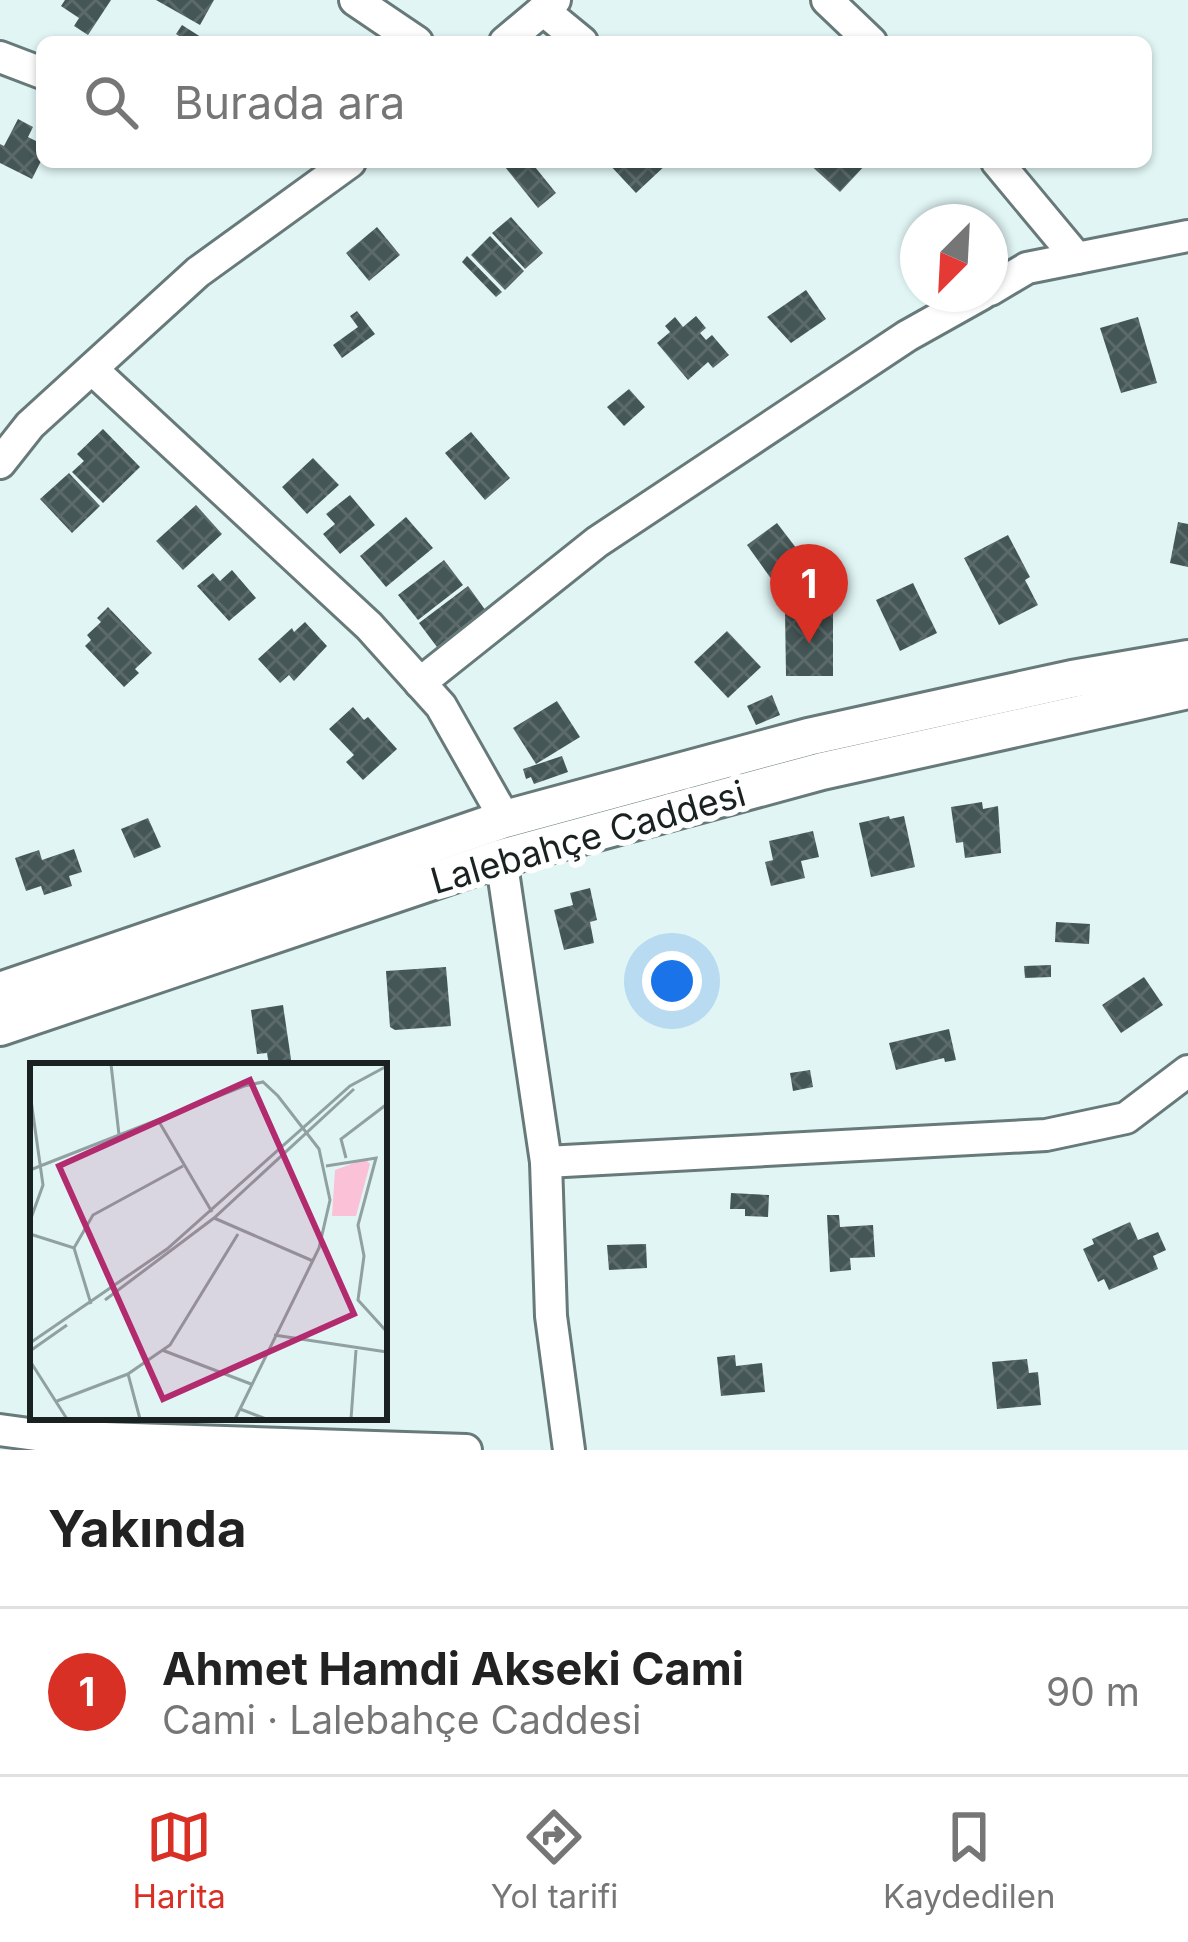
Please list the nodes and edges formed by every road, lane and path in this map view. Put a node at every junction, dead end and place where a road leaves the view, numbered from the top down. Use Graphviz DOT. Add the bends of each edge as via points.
graph roads {
  1 [pos="356,0"];
  2 [pos="827,0"];
  3 [pos="549,5"];
  4 [pos="408,36"];
  5 [pos="512,36"];
  6 [pos="577,36"];
  7 [pos="865,36"];
  8 [pos="0,57"];
  9 [pos="36,71"];
  10 [pos="342,168"];
  11 [pos="1002,168"];
  12 [pos="1188,236"];
  13 [pos="1077,259"];
  14 [pos="1008,279"];
  15 [pos="950,312"];
  16 [pos="92,369"];
  17 [pos="0,464"];
  18 [pos="1188,659"];
  19 [pos="420,683"];
  20 [pos="1188,690"];
  21 [pos="506,819"];
  22 [pos="501,858"];
  23 [pos="0,991"];
  24 [pos="0,1027"];
  25 [pos="1188,1071"];
  26 [pos="546,1162"];
  27 [pos="0,1430"];
  28 [pos="466,1450"];
  29 [pos="569,1450"];
  1 -- 4 [label="street"];
  2 -- 7 [label="street"];
  3 -- 5 [label="street"];
  3 -- 6 [label="street"];
  8 -- 9 [label="street"];
  10 -- 16 [label="street" via="198,272"];
  11 -- 13 [label="street"];
  12 -- 13 [label="street"];
  13 -- 14 [label="street"];
  15 -- 19 [label="street" via="597,542"];
  16 -- 17 [label="street"];
  16 -- 19 [label="street"];
  18 -- 21 [label="street, Lalebahçe Caddesi" via="808,737"];
  19 -- 21 [label="street"];
  20 -- 22 [label="street, Lalebahçe Caddesi" via="822,771"];
  21 -- 23 [label="street, Lalebahçe Caddesi"];
  22 -- 24 [label="street, Lalebahçe Caddesi"];
  22 -- 26 [label="street"];
  25 -- 26 [label="street" via="1126,1118 1046,1135"];
  26 -- 29 [label="street" via="551,1316"];
  27 -- 28 [label="street"];
}
